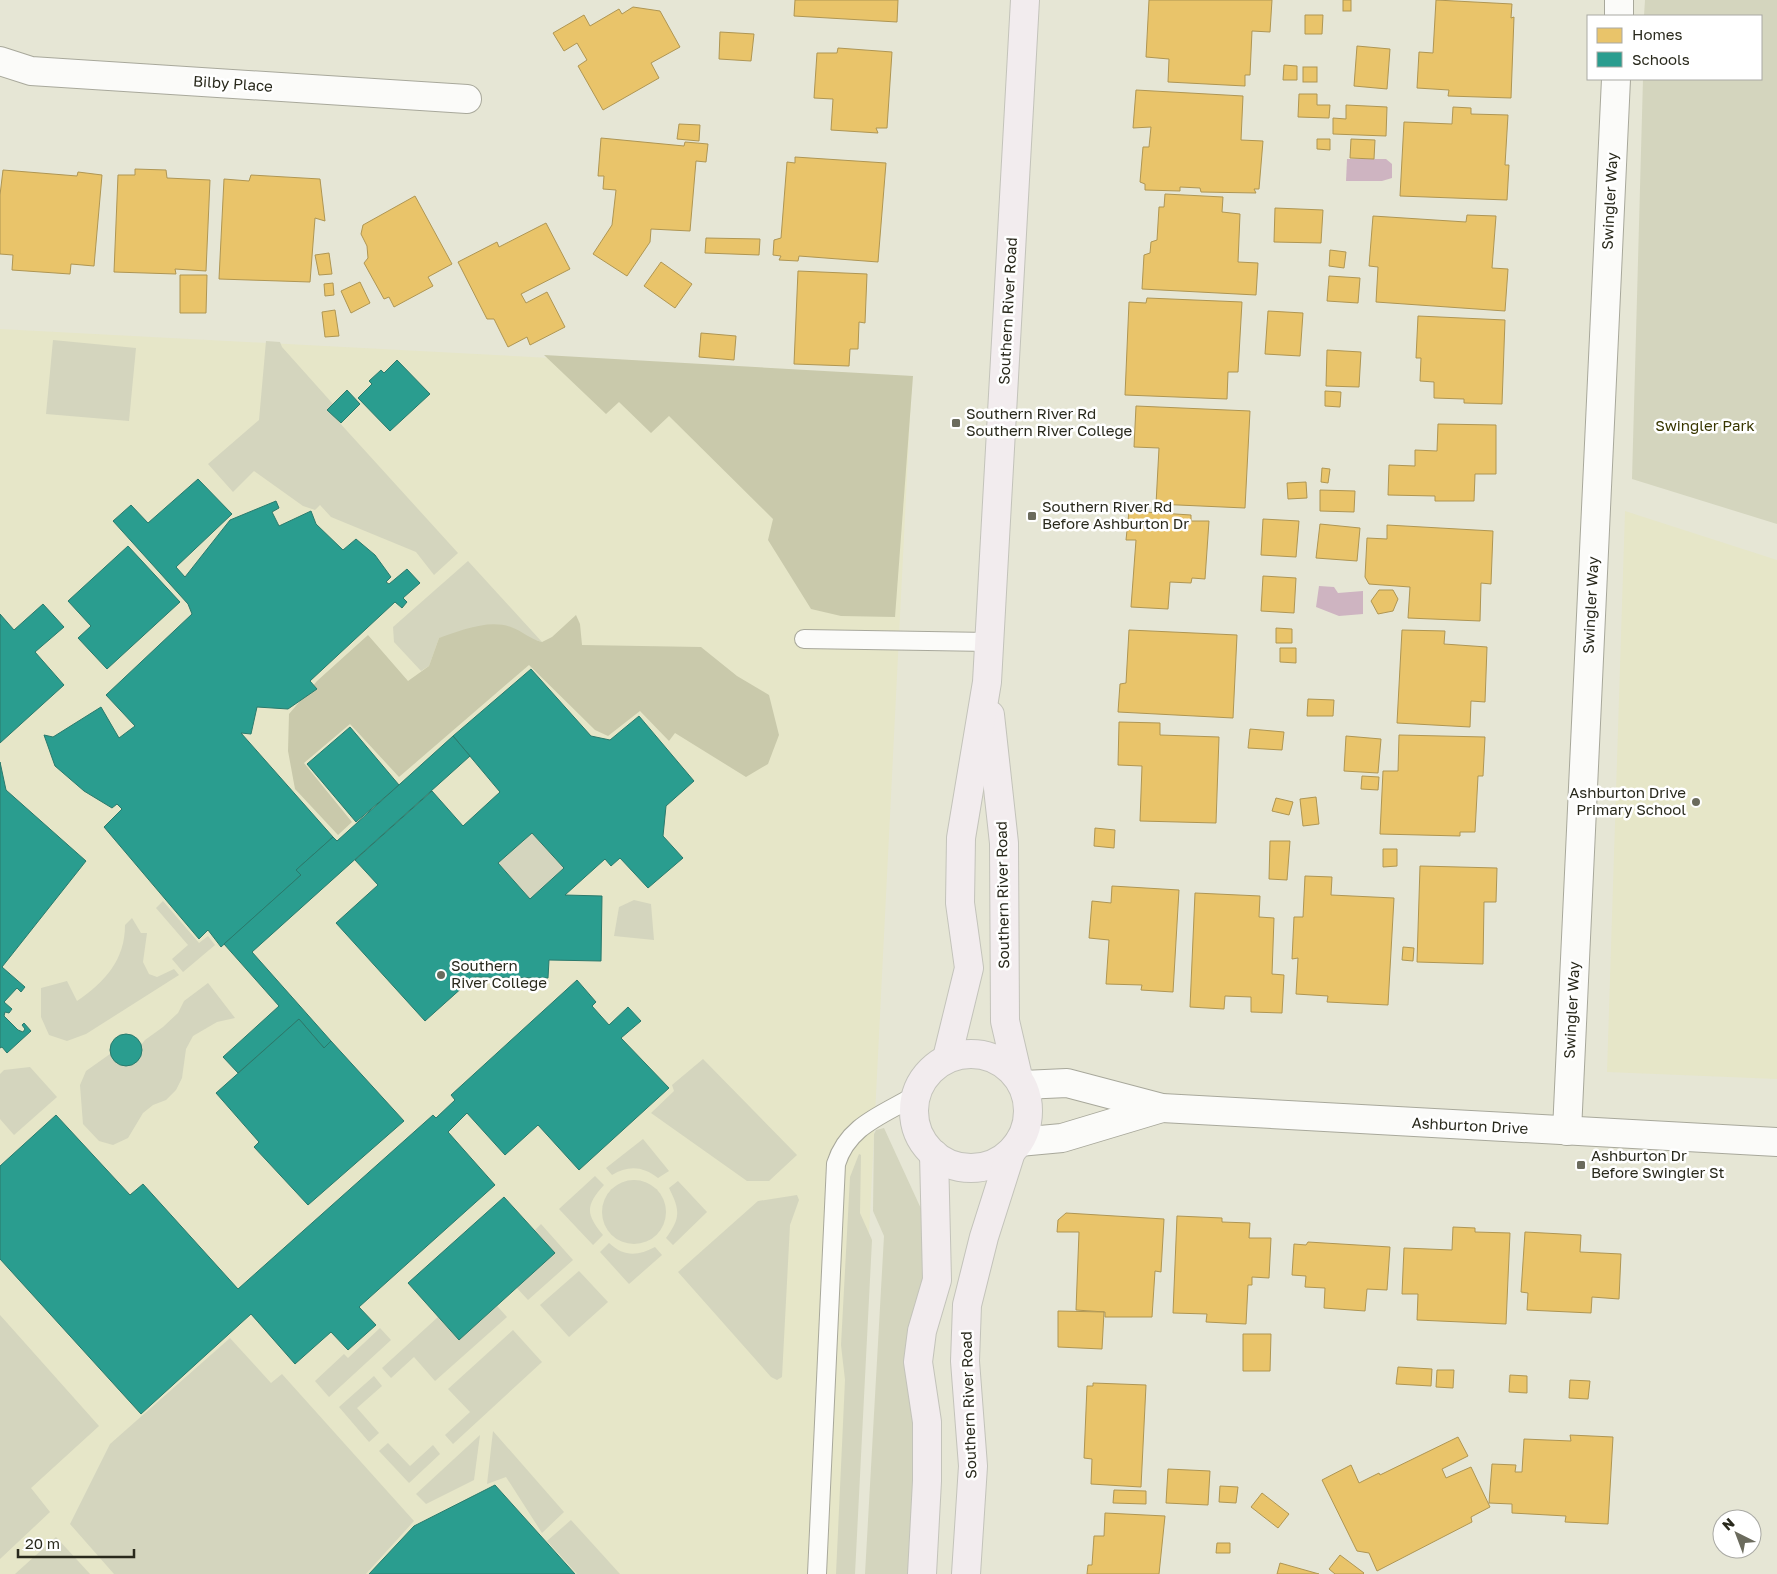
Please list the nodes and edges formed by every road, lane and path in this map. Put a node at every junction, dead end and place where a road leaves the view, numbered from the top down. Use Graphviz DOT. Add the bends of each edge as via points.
graph roads {
  1 [pos="1025,0"];
  2 [pos="1619,0"];
  3 [pos="1618,15"];
  4 [pos="0,61"];
  5 [pos="1616,80"];
  6 [pos="467,99"];
  7 [pos="804,639"];
  8 [pos="989,642"];
  9 [pos="986,682"];
  10 [pos="947,1058"];
  11 [pos="1021,1081"];
  12 [pos="916,1095"];
  13 [pos="1162,1108"];
  14 [pos="1567,1132"];
  15 [pos="1777,1142"];
  16 [pos="1015,1147"];
  17 [pos="934,1154"];
  18 [pos="818,1574"];
  19 [pos="922,1574"];
  20 [pos="966,1574"];
  1 -- 8 [label="main road, Southern River Road"];
  2 -- 3 [label="street"];
  4 -- 6 [label="street, Bilby Place" via="31,71"];
  5 -- 14 [label="street, Swingler Way"];
  7 -- 8 [label="lane"];
  8 -- 9 [label="main road, Southern River Road"];
  9 -- 10 [label="main road, Southern River Road" via="961,838 960,903 968,968"];
  9 -- 11 [label="main road, Southern River Road" via="1004,844 1005,1021"];
  10 -- 11 [label="main road" via="978,1053 994,1057"];
  10 -- 12 [label="main road" via="923,1080"];
  11 -- 13 [label="street, Ashburton Drive" via="1068,1083"];
  11 -- 16 [label="main road" via="1028,1099 1029,1114 1026,1129"];
  12 -- 17 [label="main road" via="916,1127"];
  12 -- 18 [label="lane" via="857,1129 841,1150 836,1164"];
  13 -- 14 [label="street, Ashburton Drive"];
  13 -- 16 [label="street, Ashburton Drive" via="1062,1138"];
  14 -- 15 [label="street, Ashburton Drive"];
  16 -- 17 [label="main road" via="997,1162 981,1167 964,1168"];
  16 -- 20 [label="main road, Southern River Road" via="984,1237 968,1306 965,1361 973,1466"];
  17 -- 19 [label="main road" via="937,1280 922,1331 918,1362 927,1422"];
}
